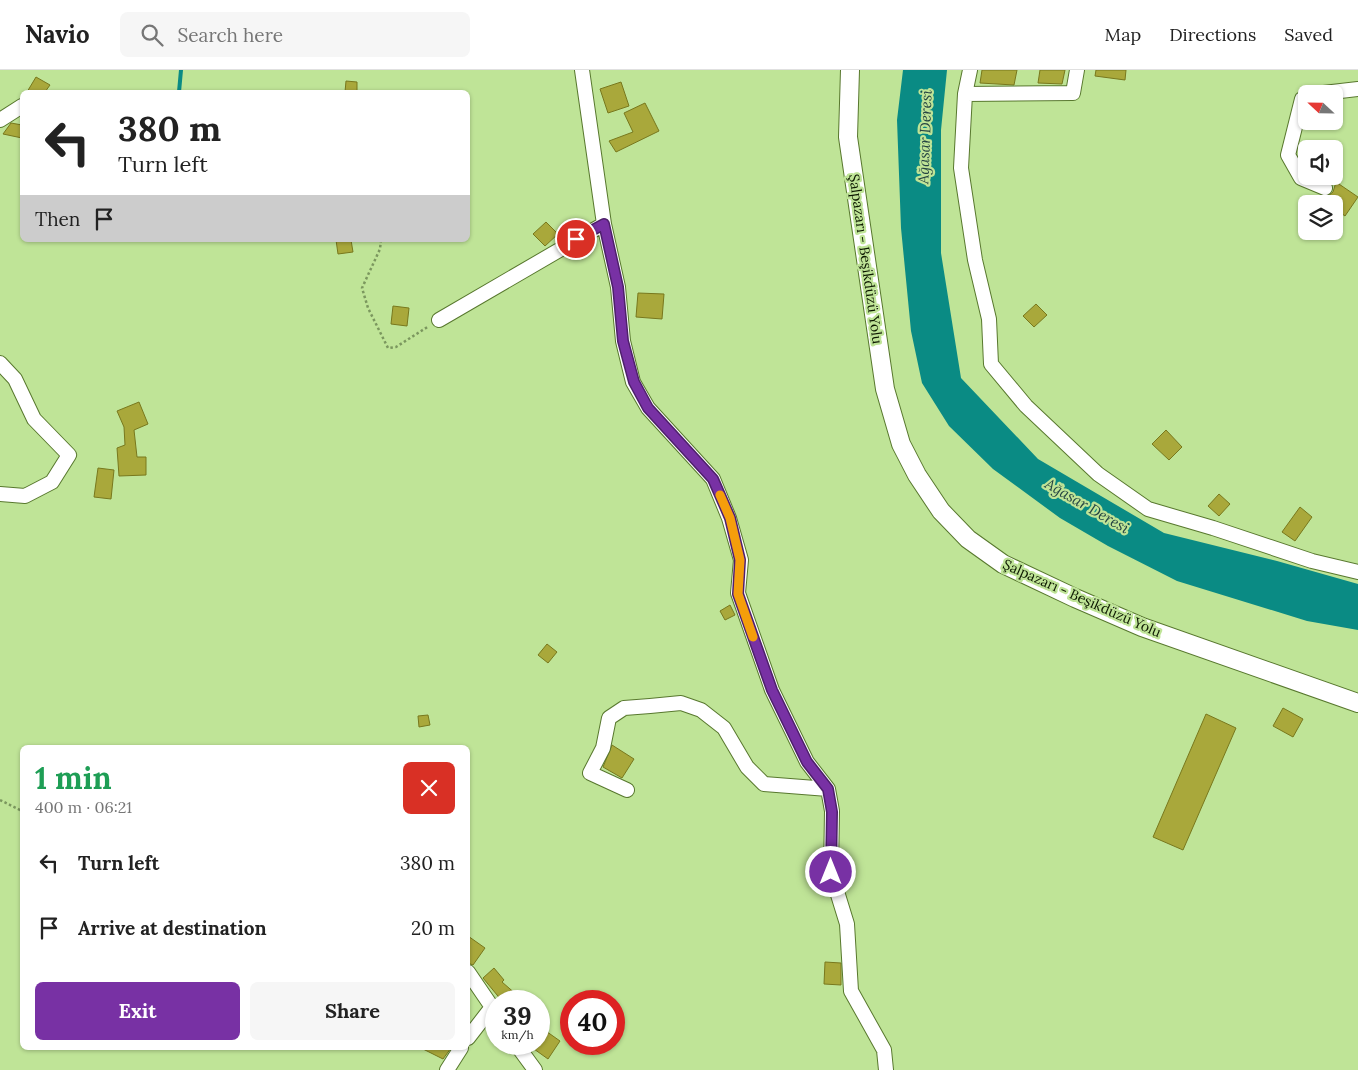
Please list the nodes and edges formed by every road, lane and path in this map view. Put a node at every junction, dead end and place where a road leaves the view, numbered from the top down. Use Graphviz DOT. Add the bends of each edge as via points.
graph roads {
  1 [pos="582,70"];
  2 [pos="850,70"];
  3 [pos="970,70"];
  4 [pos="1077,70"];
  5 [pos="1358,89"];
  6 [pos="1343,91"];
  7 [pos="966,94"];
  8 [pos="20,107"];
  9 [pos="1298,115"];
  10 [pos="0,120"];
  11 [pos="1325,188"];
  12 [pos="604,224"];
  13 [pos="382,242"];
  14 [pos="439,320"];
  15 [pos="0,363"];
  16 [pos="0,494"];
  17 [pos="1358,572"];
  18 [pos="1358,702"];
  19 [pos="828,789"];
  20 [pos="627,790"];
  21 [pos="0,800"];
  22 [pos="20,810"];
  23 [pos="472,988"];
  24 [pos="485,1001"];
  25 [pos="485,1020"];
  26 [pos="470,1036"];
  27 [pos="460,1050"];
  28 [pos="524,1055"];
  29 [pos="448,1070"];
  30 [pos="535,1070"];
  31 [pos="886,1070"];
  1 -- 12 [label="street"];
  2 -- 18 [label="main road, Şalpazarı - Beşikdüzü Yolu" via="848,137 885,389 901,444 941,510 968,538 1003,564 1075,598 1142,627"];
  3 -- 7 [label="street"];
  4 -- 7 [label="street" via="1073,93"];
  5 -- 6 [label="street"];
  7 -- 17 [label="street" via="961,168 975,260 989,318 991,364 1026,406 1098,474 1148,509 1312,561"];
  8 -- 10 [label="street"];
  9 -- 11 [label="street" via="1288,155 1301,178"];
  12 -- 14 [label="street"];
  12 -- 19 [label="street" via="618,287 623,341 634,382 648,408 713,479 730,518 740,560 738,594 772,690 807,762"];
  13 -- 14 [label="path" via="362,288 388,348 396,347"];
  15 -- 16 [label="street" via="15,379 34,418 69,454 52,482 25,496"];
  19 -- 20 [label="street" via="764,784 747,767 724,728 701,710 681,703 624,708 609,718 603,748 590,772"];
  19 -- 31 [label="street" via="832,812 831,872 846,924 851,991 884,1050"];
  21 -- 22 [label="path"];
  23 -- 24 [label="street"];
  25 -- 26 [label="street"];
  27 -- 29 [label="street"];
  28 -- 30 [label="street"];
}
